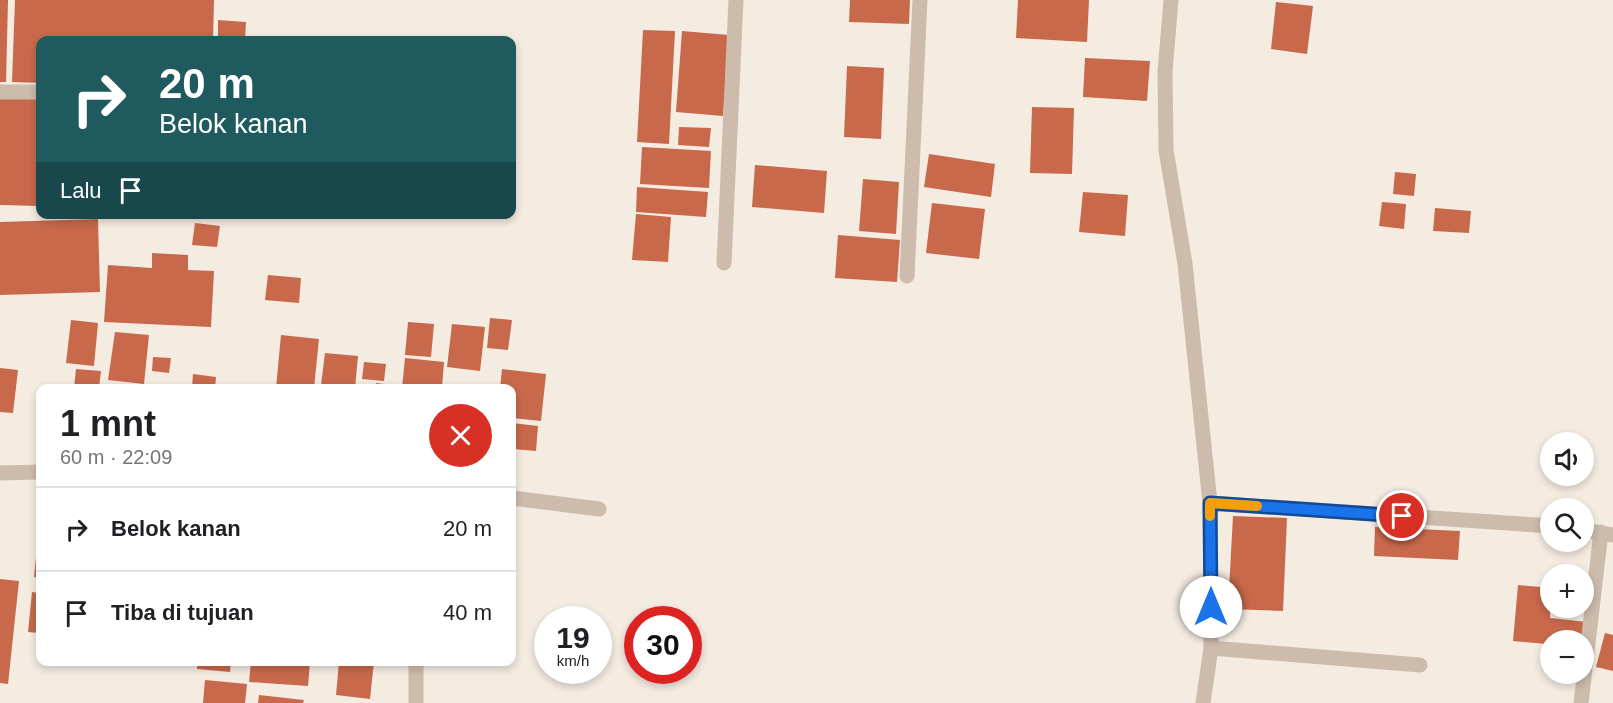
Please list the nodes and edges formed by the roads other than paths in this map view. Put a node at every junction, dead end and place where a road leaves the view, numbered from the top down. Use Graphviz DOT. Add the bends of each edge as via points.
graph roads {
  1 [pos="736,0"];
  2 [pos="920,0"];
  3 [pos="1171,0"];
  4 [pos="0,92"];
  5 [pos="36,92"];
  6 [pos="724,263"];
  7 [pos="907,276"];
  8 [pos="36,472"];
  9 [pos="0,473"];
  10 [pos="516,498"];
  11 [pos="1210,503"];
  12 [pos="599,508"];
  13 [pos="1540,525"];
  14 [pos="1607,534"];
  15 [pos="1211,648"];
  16 [pos="1420,665"];
  17 [pos="416,666"];
  18 [pos="416,703"];
  19 [pos="1203,703"];
  20 [pos="1581,703"];
  1 -- 6 [label="street"];
  2 -- 7 [label="street"];
  3 -- 11 [label="street" via="1165,72 1166,150 1185,264"];
  4 -- 5 [label="street"];
  8 -- 9 [label="street"];
  10 -- 12 [label="street"];
  11 -- 13 [label="street"];
  11 -- 15 [label="street"];
  14 -- 20 [label="street"];
  15 -- 16 [label="street"];
  15 -- 19 [label="street"];
  17 -- 18 [label="street"];
}
